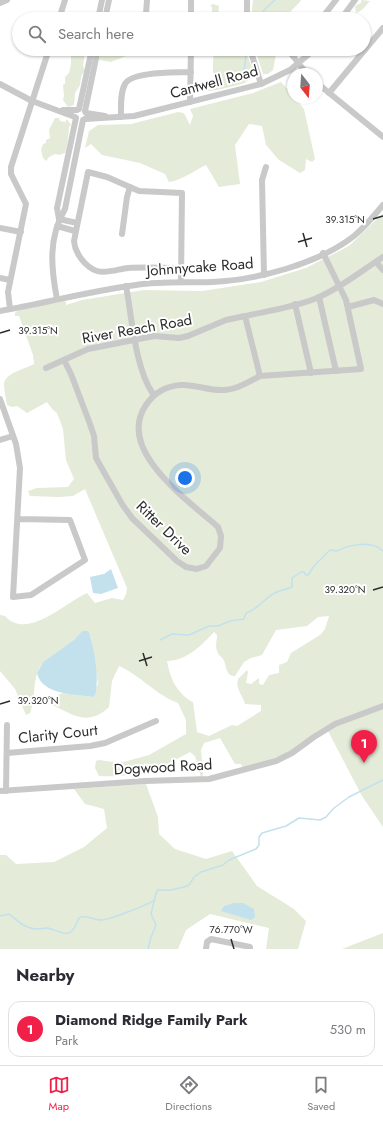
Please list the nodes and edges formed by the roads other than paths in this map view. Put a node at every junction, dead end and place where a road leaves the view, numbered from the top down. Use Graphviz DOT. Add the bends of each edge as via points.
graph roads {
  1 [pos="7,0"];
  2 [pos="65,0"];
  3 [pos="102,0"];
  4 [pos="109,0"];
  5 [pos="147,0"];
  6 [pos="191,0"];
  7 [pos="247,0"];
  8 [pos="336,0"];
  9 [pos="355,0"];
  10 [pos="0,2"];
  11 [pos="61,12"];
  12 [pos="99,12"];
  13 [pos="106,12"];
  14 [pos="146,12"];
  15 [pos="191,12"];
  16 [pos="247,12"];
  17 [pos="327,12"];
  18 [pos="346,12"];
  19 [pos="383,28"];
  20 [pos="371,42"];
  21 [pos="47,56"];
  22 [pos="91,56"];
  23 [pos="96,56"];
  24 [pos="191,56"];
  25 [pos="252,56"];
  26 [pos="293,56"];
  27 [pos="308,56"];
  28 [pos="360,56"];
  29 [pos="299,65"];
  30 [pos="302,68"];
  31 [pos="191,72"];
  32 [pos="0,84"];
  33 [pos="261,84"];
  34 [pos="323,88"];
  35 [pos="329,93"];
  36 [pos="32,101"];
  37 [pos="190,102"];
  38 [pos="81,115"];
  39 [pos="121,117"];
  40 [pos="382,135"];
  41 [pos="266,167"];
  42 [pos="130,188"];
  43 [pos="383,205"];
  44 [pos="59,218"];
  45 [pos="76,223"];
  46 [pos="57,226"];
  47 [pos="0,228"];
  48 [pos="75,231"];
  49 [pos="21,232"];
  50 [pos="122,234"];
  51 [pos="323,253"];
  52 [pos="383,257"];
  53 [pos="376,262"];
  54 [pos="181,268"];
  55 [pos="383,270"];
  56 [pos="264,274"];
  57 [pos="0,278"];
  58 [pos="10,280"];
  59 [pos="181,282"];
  60 [pos="126,286"];
  61 [pos="339,286"];
  62 [pos="319,297"];
  63 [pos="57,298"];
  64 [pos="295,304"];
  65 [pos="383,304"];
  66 [pos="348,307"];
  67 [pos="10,309"];
  68 [pos="0,311"];
  69 [pos="244,316"];
  70 [pos="136,340"];
  71 [pos="64,360"];
  72 [pos="46,368"];
  73 [pos="336,371"];
  74 [pos="311,373"];
  75 [pos="260,376"];
  76 [pos="153,394"];
  77 [pos="0,399"];
  78 [pos="13,436"];
  79 [pos="0,440"];
  80 [pos="19,519"];
  81 [pos="383,706"];
  82 [pos="156,721"];
  83 [pos="7,725"];
  84 [pos="7,753"];
  85 [pos="3,791"];
  86 [pos="206,949"];
  87 [pos="250,949"];
  1 -- 10 [label="street"];
  2 -- 11 [label="street"];
  3 -- 12 [label="street"];
  4 -- 13 [label="street"];
  5 -- 14 [label="street"];
  6 -- 15 [label="street"];
  7 -- 16 [label="street"];
  8 -- 17 [label="street"];
  9 -- 18 [label="street"];
  19 -- 20 [label="street"];
  21 -- 36 [label="street"];
  22 -- 38 [label="street"];
  23 -- 38 [label="street"];
  24 -- 31 [label="street"];
  25 -- 33 [label="street"];
  26 -- 29 [label="street"];
  27 -- 29 [label="street, Cantwell Road"];
  28 -- 35 [label="street"];
  29 -- 30 [label="street"];
  29 -- 33 [label="street, Cantwell Road"];
  31 -- 37 [label="street"];
  31 -- 39 [label="street" via="130,78 123,89"];
  32 -- 36 [label="street, Cantwell Road"];
  33 -- 37 [label="street, Cantwell Road"];
  34 -- 35 [label="street"];
  35 -- 40 [label="street"];
  36 -- 38 [label="street, Cantwell Road"];
  36 -- 49 [label="street" via="11,167 11,174 26,204"];
  37 -- 39 [label="street, Cantwell Road"];
  38 -- 39 [label="street, Cantwell Road"];
  38 -- 44 [label="street" via="65,210"];
  41 -- 56 [label="street" via="262,180"];
  42 -- 45 [label="street" via="107,177 88,172"];
  42 -- 50 [label="street" via="126,197"];
  42 -- 54 [label="street" via="147,192 182,193"];
  43 -- 51 [label="street, Johnnycake Road" via="353,237"];
  44 -- 45 [label="street"];
  44 -- 46 [label="street"];
  45 -- 48 [label="street"];
  46 -- 48 [label="street"];
  46 -- 63 [label="street" via="51,262"];
  47 -- 49 [label="street"];
  48 -- 54 [label="street" via="75,251 96,271"];
  49 -- 58 [label="street"];
  51 -- 56 [label="street, Johnnycake Road" via="296,265"];
  51 -- 61 [label="street"];
  52 -- 53 [label="street, River Reach Road"];
  53 -- 55 [label="street"];
  53 -- 61 [label="street, River Reach Road"];
  54 -- 59 [label="street"];
  56 -- 59 [label="street, Johnnycake Road" via="213,282"];
  57 -- 58 [label="street"];
  58 -- 67 [label="street"];
  59 -- 60 [label="street, Johnnycake Road"];
  60 -- 63 [label="street, Johnnycake Road"];
  60 -- 70 [label="street"];
  61 -- 62 [label="street, River Reach Road"];
  61 -- 66 [label="street"];
  62 -- 64 [label="street, River Reach Road"];
  62 -- 73 [label="street"];
  63 -- 67 [label="street, Johnnycake Road"];
  64 -- 69 [label="street, River Reach Road"];
  64 -- 74 [label="street"];
  65 -- 66 [label="street" via="374,300"];
  66 -- 73 [label="street" via="361,370"];
  67 -- 68 [label="street, Johnnycake Road"];
  69 -- 70 [label="street, River Reach Road" via="226,320 188,336 154,336"];
  69 -- 75 [label="street"];
  70 -- 71 [label="street, River Reach Road" via="88,349"];
  70 -- 76 [label="street" via="140,366 147,386"];
  71 -- 72 [label="street, River Reach Road"];
  71 -- 76 [label="street, Ritter Drive" via="94,436 96,458 122,504 132,518 177,561 186,567 197,569 206,566 220,548 221,536 218,527 160,474 143,450 138,425 143,409"];
  73 -- 74 [label="street"];
  74 -- 75 [label="street"];
  75 -- 76 [label="street" via="238,387 224,390 182,384"];
  77 -- 78 [label="street"];
  78 -- 79 [label="street"];
  78 -- 80 [label="street" via="20,468"];
  80 -- 80 [label="street" via="70,520 85,560 31,595 13,597"];
  81 -- 85 [label="street, Dogwood Road" via="335,724 276,761 209,780 106,783"];
  82 -- 84 [label="street, Clarity Court" via="105,743"];
  83 -- 84 [label="street, Clarity Court"];
  84 -- 85 [label="street, Clarity Court"];
  86 -- 87 [label="street" via="211,938"];
}
